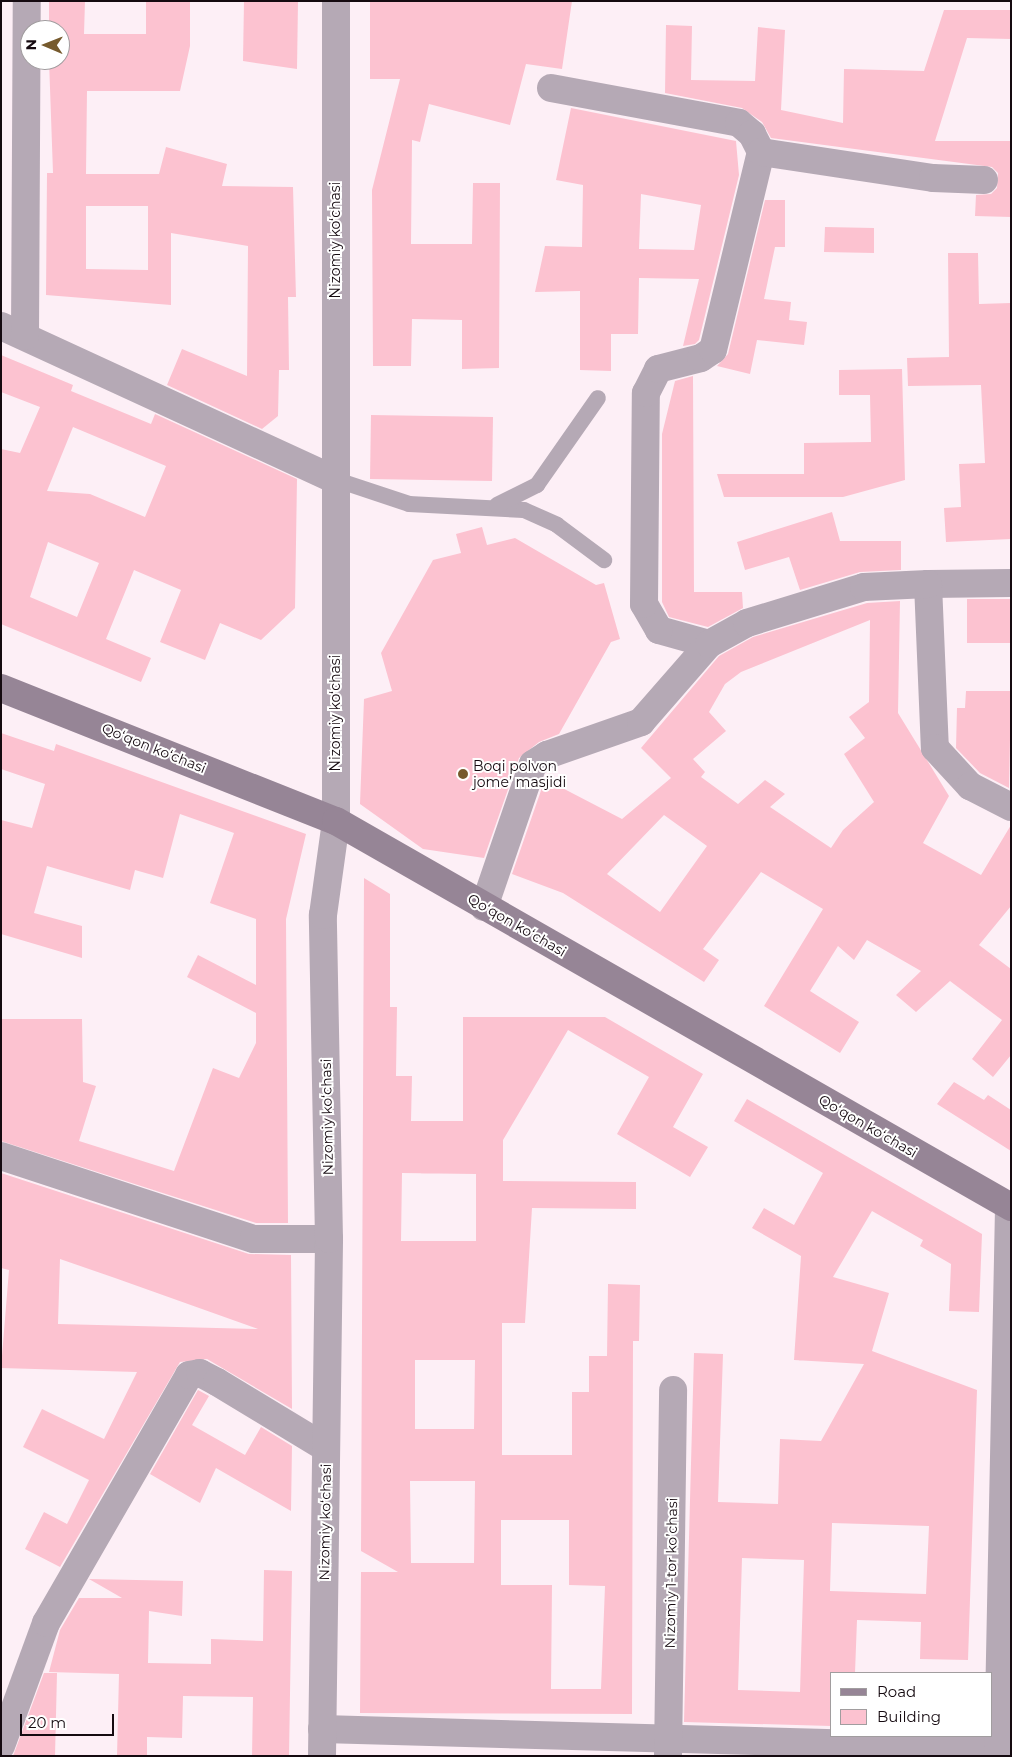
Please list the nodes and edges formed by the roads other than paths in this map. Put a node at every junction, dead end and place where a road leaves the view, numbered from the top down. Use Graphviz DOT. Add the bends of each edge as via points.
graph roads {
  1 [pos="27,1"];
  2 [pos="336,1"];
  3 [pos="551,88"];
  4 [pos="761,152"];
  5 [pos="984,180"];
  6 [pos="13,331"];
  7 [pos="598,398"];
  8 [pos="334,479"];
  9 [pos="493,506"];
  10 [pos="604,560"];
  11 [pos="1011,583"];
  12 [pos="928,584"];
  13 [pos="709,644"];
  14 [pos="1,688"];
  15 [pos="1011,807"];
  16 [pos="336,821"];
  17 [pos="484,907"];
  18 [pos="1,1156"];
  19 [pos="1010,1206"];
  20 [pos="329,1239"];
  21 [pos="673,1390"];
  22 [pos="326,1448"];
  23 [pos="322,1729"];
  24 [pos="1,1746"];
  25 [pos="668,1746"];
  26 [pos="1003,1750"];
  27 [pos="322,1756"];
  1 -- 6 [label="street"];
  2 -- 8 [label="street, Nizomiy koʻchasi"];
  3 -- 4 [label="street" via="739,123 752,134"];
  4 -- 5 [label="street" via="933,178"];
  4 -- 13 [label="street" via="713,350 701,358 658,369 646,393 644,604 659,630"];
  6 -- 8 [label="street"];
  7 -- 9 [label="lane" via="537,485"];
  8 -- 9 [label="lane" via="409,504"];
  8 -- 16 [label="street, Nizomiy koʻchasi"];
  9 -- 10 [label="lane" via="524,510 557,525"];
  11 -- 12 [label="street"];
  12 -- 13 [label="street" via="864,586 747,623"];
  12 -- 15 [label="street" via="935,748 970,786"];
  13 -- 17 [label="street" via="641,722 547,754 533,764"];
  14 -- 16 [label="main road, Qoʻqon koʻchasi"];
  16 -- 17 [label="main road, Qoʻqon koʻchasi"];
  16 -- 20 [label="street, Nizomiy koʻchasi" via="324,915"];
  17 -- 19 [label="main road, Qoʻqon koʻchasi"];
  18 -- 20 [label="street" via="254,1239"];
  19 -- 26 [label="street"];
  20 -- 22 [label="street, Nizomiy koʻchasi"];
  21 -- 25 [label="street, Nizomiy 1-tor koʼchasi"];
  22 -- 23 [label="street, Nizomiy koʻchasi"];
  22 -- 24 [label="street" via="200,1373 189,1375 46,1623"];
  23 -- 25 [label="street"];
  23 -- 27 [label="street, Nizomiy koʻchasi"];
  25 -- 26 [label="street"];
}
